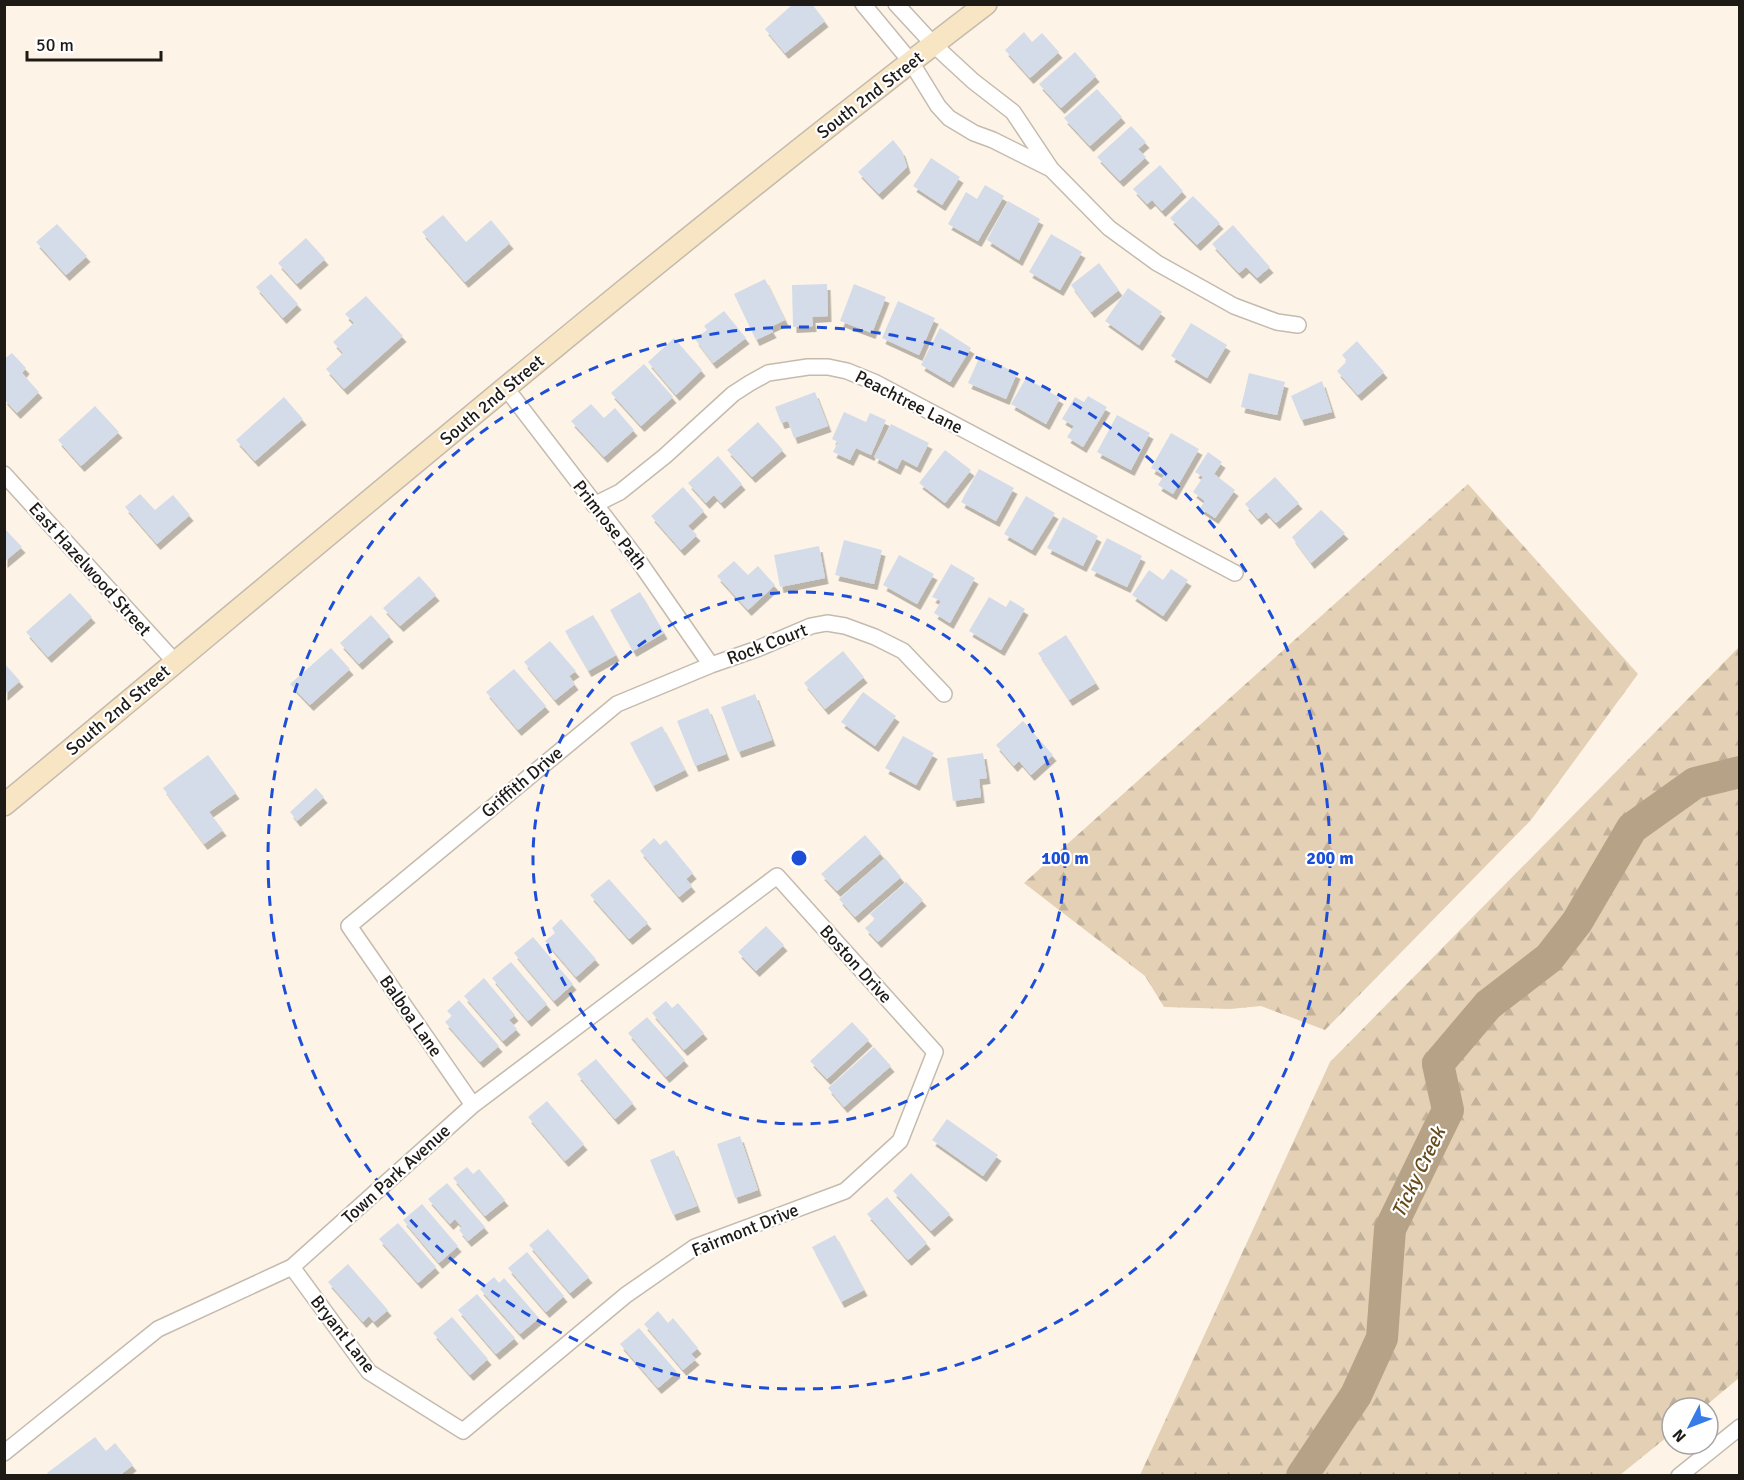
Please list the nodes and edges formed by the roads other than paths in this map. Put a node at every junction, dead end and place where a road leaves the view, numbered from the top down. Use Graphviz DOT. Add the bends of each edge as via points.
graph roads {
  1 [pos="863,4"];
  2 [pos="896,4"];
  3 [pos="987,4"];
  4 [pos="934,45"];
  5 [pos="911,62"];
  6 [pos="1051,169"];
  7 [pos="1298,325"];
  8 [pos="506,388"];
  9 [pos="4,474"];
  10 [pos="594,505"];
  11 [pos="1236,573"];
  12 [pos="176,663"];
  13 [pos="711,665"];
  14 [pos="944,694"];
  15 [pos="4,805"];
  16 [pos="777,876"];
  17 [pos="349,926"];
  18 [pos="935,1052"];
  19 [pos="473,1105"];
  20 [pos="292,1267"];
  21 [pos="1740,1427"];
  22 [pos="463,1431"];
  23 [pos="4,1453"];
  24 [pos="1679,1476"];
  1 -- 5 [label="street"];
  2 -- 4 [label="street"];
  3 -- 4 [label="main road, South 2nd Street"];
  4 -- 5 [label="main road, South 2nd Street"];
  4 -- 6 [label="street" via="1013,112"];
  5 -- 6 [label="street" via="949,118"];
  5 -- 8 [label="main road, South 2nd Street"];
  6 -- 7 [label="street" via="1109,228 1157,263 1234,306 1277,322"];
  8 -- 10 [label="street, Primrose Path"];
  8 -- 12 [label="main road, South 2nd Street"];
  9 -- 12 [label="street, East Hazelwood Street"];
  10 -- 11 [label="street, Peachtree Lane" via="620,492 750,382 787,369 828,367 874,382"];
  10 -- 13 [label="street, Primrose Path" via="638,560"];
  12 -- 15 [label="main road, South 2nd Street"];
  13 -- 14 [label="street, Rock Court" via="827,623 875,637 903,651"];
  13 -- 17 [label="street, Griffith Drive" via="617,704"];
  16 -- 18 [label="street, Boston Drive"];
  16 -- 19 [label="street, Town Park Avenue"];
  17 -- 19 [label="street, Balboa Lane"];
  18 -- 22 [label="street, Fairmont Drive" via="900,1141 845,1191 695,1247 626,1295"];
  19 -- 20 [label="street, Town Park Avenue"];
  20 -- 22 [label="street, Bryant Lane" via="369,1372"];
  20 -- 23 [label="street, Town Park Avenue" via="158,1329"];
  21 -- 24 [label="street"];
}
